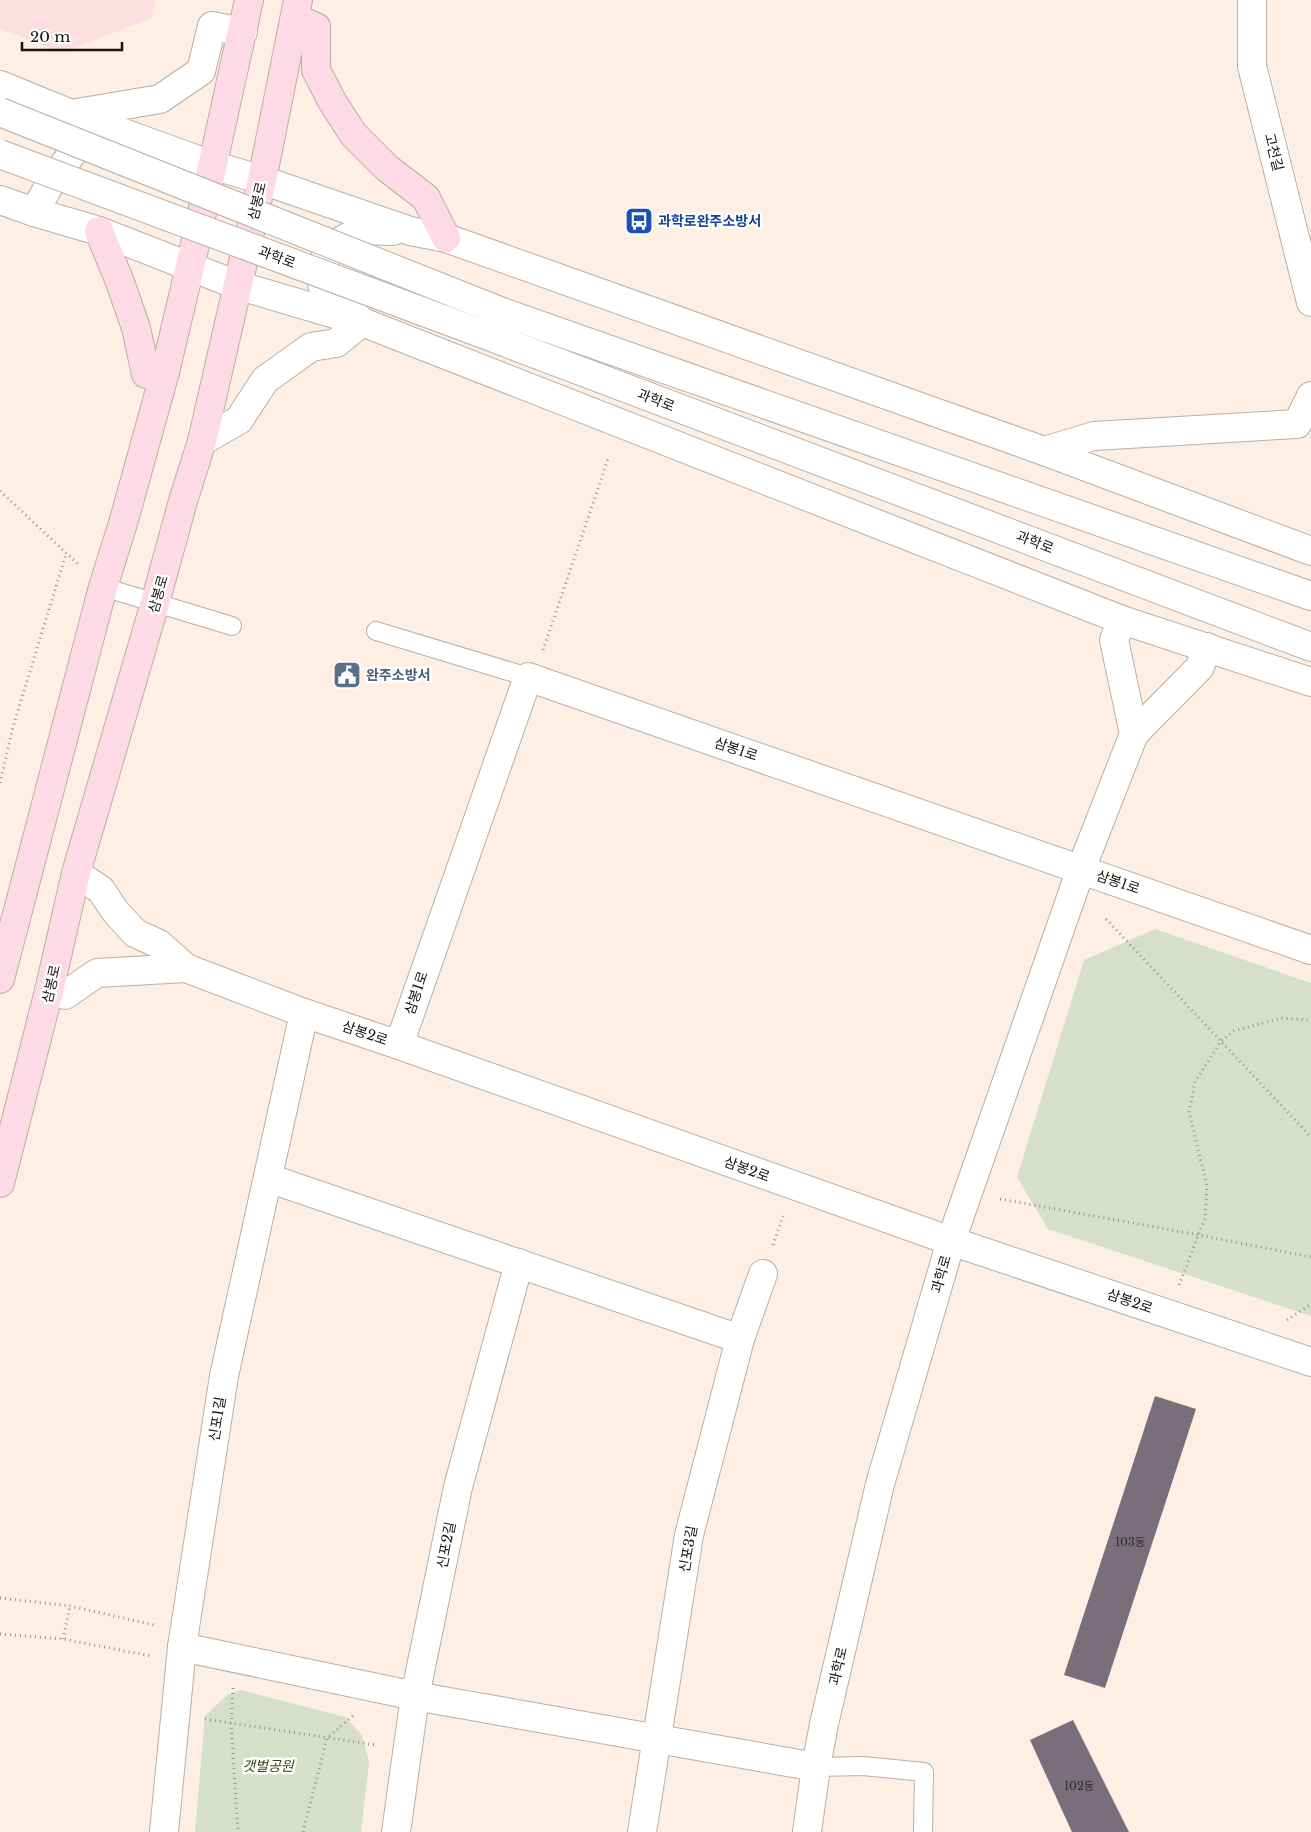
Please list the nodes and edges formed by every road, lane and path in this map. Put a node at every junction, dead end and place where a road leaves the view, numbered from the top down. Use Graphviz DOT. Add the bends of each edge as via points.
graph roads {
  1 [pos="249,0"];
  2 [pos="1252,0"];
  3 [pos="297,9"];
  4 [pos="242,32"];
  5 [pos="0,85"];
  6 [pos="0,112"];
  7 [pos="71,114"];
  8 [pos="0,154"];
  9 [pos="212,165"];
  10 [pos="262,180"];
  11 [pos="0,200"];
  12 [pos="34,212"];
  13 [pos="99,231"];
  14 [pos="410,231"];
  15 [pos="446,238"];
  16 [pos="190,267"];
  17 [pos="237,286"];
  18 [pos="1311,302"];
  19 [pos="362,322"];
  20 [pos="165,372"];
  21 [pos="1311,396"];
  22 [pos="202,441"];
  23 [pos="1044,451"];
  24 [pos="608,459"];
  25 [pos="0,491"];
  26 [pos="1311,551"];
  27 [pos="66,554"];
  28 [pos="103,587"];
  29 [pos="1311,596"];
  30 [pos="156,603"];
  31 [pos="1122,620"];
  32 [pos="232,626"];
  33 [pos="376,631"];
  34 [pos="1206,647"];
  35 [pos="1311,647"];
  36 [pos="541,654"];
  37 [pos="528,677"];
  38 [pos="1311,682"];
  39 [pos="1134,734"];
  40 [pos="0,783"];
  41 [pos="1081,869"];
  42 [pos="76,873"];
  43 [pos="1106,919"];
  44 [pos="1311,950"];
  45 [pos="186,968"];
  46 [pos="0,978"];
  47 [pos="49,991"];
  48 [pos="304,1013"];
  49 [pos="1311,1020"];
  50 [pos="1221,1041"];
  51 [pos="398,1045"];
  52 [pos="1311,1137"];
  53 [pos="268,1178"];
  54 [pos="0,1183"];
  55 [pos="1000,1199"];
  56 [pos="1199,1235"];
  57 [pos="951,1242"];
  58 [pos="1311,1257"];
  59 [pos="519,1263"];
  60 [pos="763,1274"];
  61 [pos="1179,1286"];
  62 [pos="1311,1304"];
  63 [pos="1286,1320"];
  64 [pos="740,1339"];
  65 [pos="1311,1362"];
  66 [pos="0,1598"];
  67 [pos="70,1606"];
  68 [pos="157,1626"];
  69 [pos="0,1634"];
  70 [pos="63,1639"];
  71 [pos="182,1647"];
  72 [pos="154,1657"];
  73 [pos="234,1686"];
  74 [pos="415,1696"];
  75 [pos="360,1711"];
  76 [pos="198,1718"];
  77 [pos="231,1723"];
  78 [pos="327,1738"];
  79 [pos="658,1738"];
  80 [pos="384,1746"];
  81 [pos="816,1767"];
  82 [pos="164,1832"];
  83 [pos="238,1832"];
  84 [pos="303,1832"];
  85 [pos="396,1832"];
  86 [pos="642,1832"];
  87 [pos="808,1832"];
  88 [pos="923,1832"];
  1 -- 4 [label="main road"];
  2 -- 18 [label="street, 고천길" via="1252,66"];
  3 -- 10 [label="main road, 삼봉로"];
  3 -- 15 [label="main road" via="316,27 316,70 353,134 426,198"];
  4 -- 7 [label="street" via="212,26 201,71 160,99"];
  4 -- 9 [label="main road"];
  5 -- 7 [label="street"];
  6 -- 29 [label="street, bridge" via="502,312"];
  7 -- 9 [label="street"];
  7 -- 12 [label="street" via="73,152"];
  8 -- 35 [label="street, 과학로, bridge"];
  9 -- 10 [label="street"];
  9 -- 16 [label="main road"];
  10 -- 14 [label="street"];
  10 -- 17 [label="main road, 삼봉로"];
  11 -- 12 [label="street"];
  12 -- 13 [label="street"];
  13 -- 16 [label="street"];
  13 -- 20 [label="main road" via="136,328 146,374"];
  14 -- 15 [label="street"];
  14 -- 19 [label="street" via="361,230 327,248 322,284"];
  15 -- 23 [label="street"];
  16 -- 17 [label="street"];
  16 -- 20 [label="main road"];
  17 -- 19 [label="street"];
  17 -- 22 [label="main road, 삼봉로"];
  19 -- 22 [label="street" via="336,343 311,347 265,380 239,420"];
  19 -- 31 [label="street"];
  20 -- 28 [label="main road"];
  21 -- 23 [label="street" via="1297,424 1094,436"];
  22 -- 30 [label="main road, 삼봉로"];
  23 -- 26 [label="street"];
  24 -- 36 [label="path"];
  25 -- 27 [label="path"];
  27 -- 28 [label="path"];
  27 -- 40 [label="path" via="12,727"];
  28 -- 30 [label="lane"];
  28 -- 46 [label="main road"];
  30 -- 32 [label="lane"];
  30 -- 42 [label="main road, 삼봉로"];
  31 -- 34 [label="street"];
  31 -- 39 [label="street" via="1114,640"];
  33 -- 37 [label="lane"];
  34 -- 38 [label="street"];
  34 -- 39 [label="street, 과학로" via="1200,667"];
  37 -- 41 [label="street, 삼봉1로"];
  37 -- 51 [label="street, 삼봉1로"];
  39 -- 41 [label="street, 과학로"];
  41 -- 44 [label="street, 삼봉1로"];
  41 -- 57 [label="street, 과학로"];
  42 -- 45 [label="street, 삼봉2로" via="101,890 134,933 159,944"];
  42 -- 47 [label="main road, 삼봉로"];
  43 -- 50 [label="path"];
  45 -- 47 [label="street, 삼봉2로" via="97,973 65,995"];
  45 -- 48 [label="street, 삼봉2로"];
  47 -- 54 [label="main road, 삼봉로"];
  48 -- 51 [label="street, 삼봉2로"];
  48 -- 53 [label="street, 신포1길"];
  49 -- 50 [label="path" via="1281,1018 1234,1031"];
  50 -- 52 [label="path"];
  50 -- 56 [label="path" via="1194,1082 1189,1112 1207,1186"];
  51 -- 57 [label="street, 삼봉2로"];
  53 -- 59 [label="street"];
  53 -- 71 [label="street, 신포1길" via="224,1376"];
  55 -- 56 [label="path"];
  56 -- 58 [label="path"];
  56 -- 61 [label="path"];
  57 -- 65 [label="street, 삼봉2로"];
  57 -- 81 [label="street, 과학로" via="880,1484"];
  59 -- 64 [label="street"];
  59 -- 74 [label="street, 신포2길" via="458,1487"];
  60 -- 64 [label="street, 신포3길"];
  62 -- 63 [label="path"];
  64 -- 79 [label="street, 신포3길" via="689,1534"];
  66 -- 67 [label="path"];
  67 -- 68 [label="path"];
  67 -- 70 [label="path"];
  69 -- 70 [label="path"];
  70 -- 72 [label="path"];
  71 -- 74 [label="street"];
  71 -- 82 [label="street, 신포1길"];
  73 -- 77 [label="path"];
  74 -- 79 [label="street"];
  74 -- 85 [label="street, 신포2길"];
  75 -- 78 [label="path"];
  76 -- 77 [label="path"];
  77 -- 78 [label="path"];
  77 -- 83 [label="path"];
  78 -- 80 [label="path"];
  78 -- 84 [label="path"];
  79 -- 81 [label="street"];
  79 -- 86 [label="street, 신포3길"];
  81 -- 87 [label="street, 과학로"];
  81 -- 88 [label="lane" via="864,1766 924,1772"];
}
